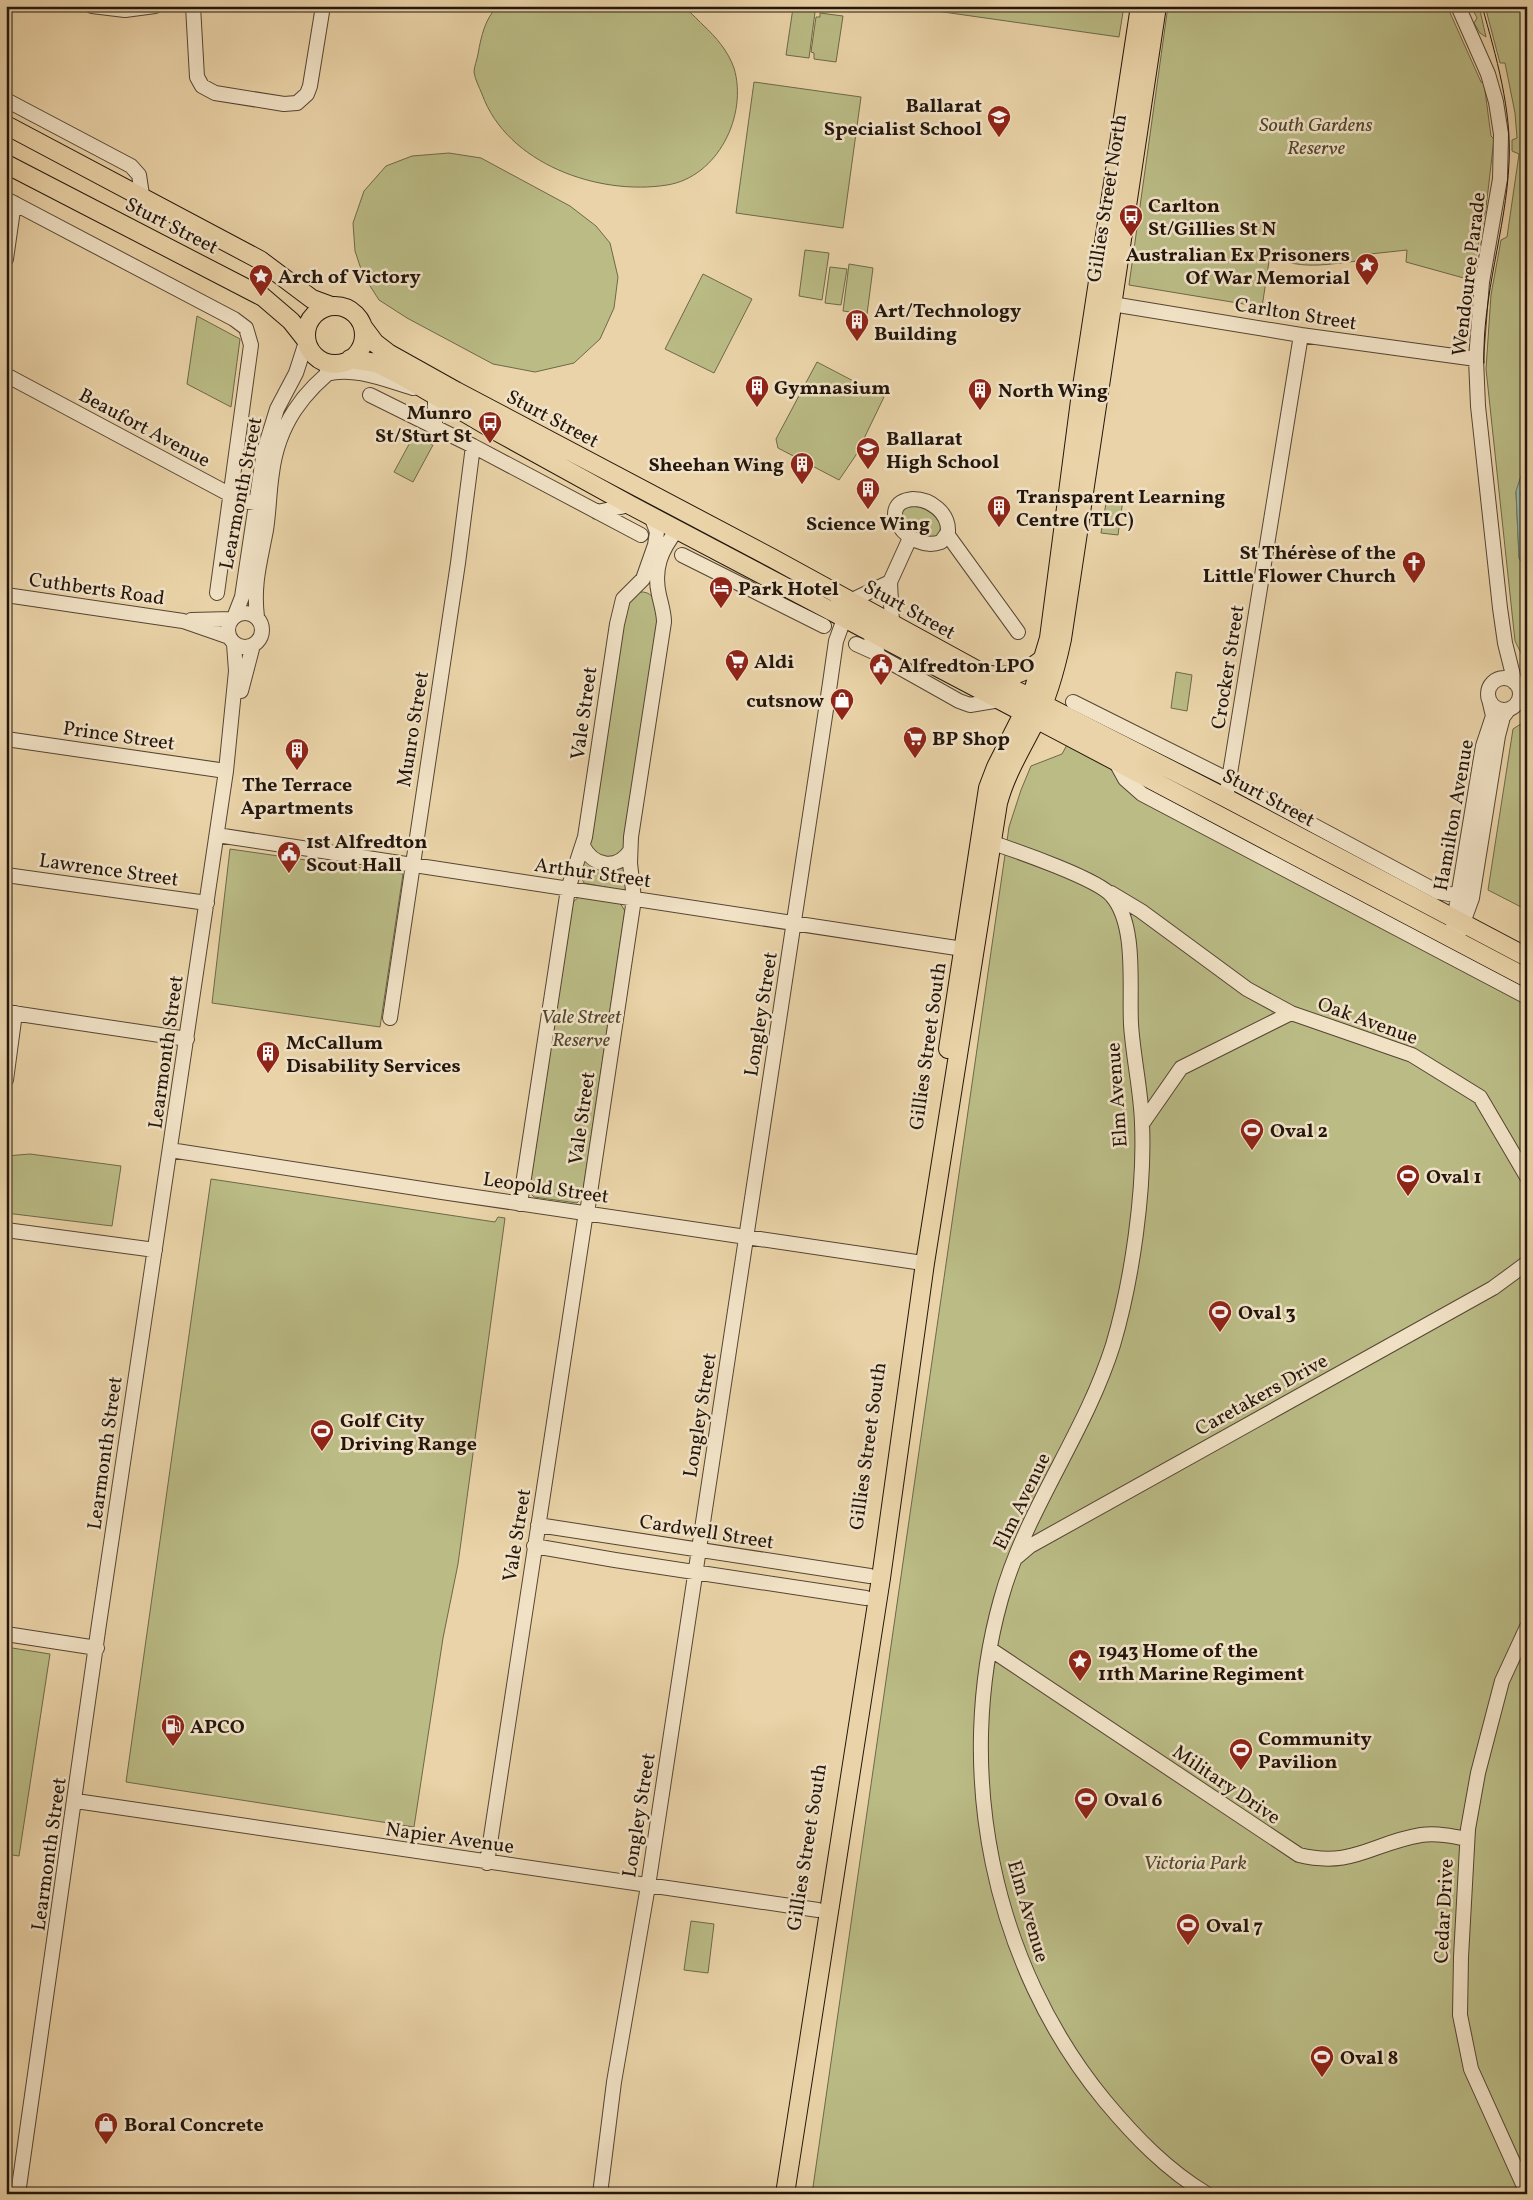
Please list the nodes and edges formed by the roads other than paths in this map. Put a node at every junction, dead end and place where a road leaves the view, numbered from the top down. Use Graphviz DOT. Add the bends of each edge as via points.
graph roads {
  1 [pos="92,6"];
  2 [pos="155,6"];
  3 [pos="193,6"];
  4 [pos="323,6"];
  5 [pos="1140,6"];
  6 [pos="1157,6"];
  7 [pos="1458,6"];
  8 [pos="1150,47"];
  9 [pos="1131,62"];
  10 [pos="6,100"];
  11 [pos="6,125"];
  12 [pos="8,166"];
  13 [pos="142,196"];
  14 [pos="10,201"];
  15 [pos="6,259"];
  16 [pos="1112,304"];
  17 [pos="331,306"];
  18 [pos="362,327"];
  19 [pos="1301,335"];
  20 [pos="306,341"];
  21 [pos="1476,359"];
  22 [pos="346,361"];
  23 [pos="326,374"];
  24 [pos="6,375"];
  25 [pos="1089,394"];
  26 [pos="370,395"];
  27 [pos="433,395"];
  28 [pos="435,426"];
  29 [pos="473,446"];
  30 [pos="231,495"];
  31 [pos="262,504"];
  32 [pos="630,505"];
  33 [pos="598,512"];
  34 [pos="651,516"];
  35 [pos="677,530"];
  36 [pos="947,534"];
  37 [pos="641,535"];
  38 [pos="910,538"];
  39 [pos="703,543"];
  40 [pos="682,555"];
  41 [pos="705,566"];
  42 [pos="220,568"];
  43 [pos="890,582"];
  44 [pos="632,591"];
  45 [pos="217,593"];
  46 [pos="659,594"];
  47 [pos="6,595"];
  48 [pos="242,597"];
  49 [pos="843,597"];
  50 [pos="788,609"];
  51 [pos="829,615"];
  52 [pos="233,617"];
  53 [pos="257,617"];
  54 [pos="183,621"];
  55 [pos="892,623"];
  56 [pos="868,630"];
  57 [pos="1018,632"];
  58 [pos="231,640"];
  59 [pos="1505,643"];
  60 [pos="856,644"];
  61 [pos="253,645"];
  62 [pos="876,652"];
  63 [pos="1044,657"];
  64 [pos="984,674"];
  65 [pos="1494,682"];
  66 [pos="1519,686"];
  67 [pos="1489,699"];
  68 [pos="1000,700"];
  69 [pos="1073,702"];
  70 [pos="1527,704"];
  71 [pos="1034,708"];
  72 [pos="1510,708"];
  73 [pos="233,718"];
  74 [pos="6,739"];
  75 [pos="1114,759"];
  76 [pos="226,771"];
  77 [pos="1229,780"];
  78 [pos="1226,798"];
  79 [pos="217,835"];
  80 [pos="993,843"];
  81 [pos="583,846"];
  82 [pos="630,851"];
  83 [pos="411,864"];
  84 [pos="6,875"];
  85 [pos="568,889"];
  86 [pos="1108,892"];
  87 [pos="1460,896"];
  88 [pos="634,899"];
  89 [pos="207,903"];
  90 [pos="1459,921"];
  91 [pos="795,924"];
  92 [pos="1454,939"];
  93 [pos="969,950"];
  94 [pos="1527,957"];
  95 [pos="1527,978"];
  96 [pos="1527,997"];
  97 [pos="11,1013"];
  98 [pos="1291,1013"];
  99 [pos="390,1018"];
  100 [pos="187,1039"];
  101 [pos="6,1080"];
  102 [pos="1142,1124"];
  103 [pos="170,1150"];
  104 [pos="1527,1177"];
  105 [pos="520,1204"];
  106 [pos="587,1213"];
  107 [pos="6,1230"];
  108 [pos="747,1237"];
  109 [pos="155,1250"];
  110 [pos="921,1262"];
  111 [pos="1527,1263"];
  112 [pos="538,1524"];
  113 [pos="534,1546"];
  114 [pos="699,1550"];
  115 [pos="1015,1559"];
  116 [pos="695,1572"];
  117 [pos="875,1577"];
  118 [pos="872,1599"];
  119 [pos="1527,1627"];
  120 [pos="6,1634"];
  121 [pos="98,1648"];
  122 [pos="990,1649"];
  123 [pos="76,1801"];
  124 [pos="1467,1839"];
  125 [pos="487,1863"];
  126 [pos="648,1886"];
  127 [pos="823,1911"];
  128 [pos="1527,2193"];
  129 [pos="18,2194"];
  130 [pos="600,2194"];
  131 [pos="775,2194"];
  132 [pos="785,2194"];
  133 [pos="1208,2194"];
  1 -- 2 [label="street" via="125,10"];
  3 -- 4 [label="street" via="197,77 204,88 218,94 284,104 295,104 308,93"];
  5 -- 9 [label="main road, Gillies Street North"];
  6 -- 8 [label="main road, Gillies Street North"];
  7 -- 21 [label="street, Wendouree Parade" via="1488,74 1501,134 1500,179 1482,282"];
  8 -- 9 [label="main road"];
  8 -- 16 [label="main road, Gillies Street North"];
  9 -- 25 [label="main road, Gillies Street North"];
  10 -- 13 [label="street, Sturt Street" via="131,166 138,173"];
  11 -- 13 [label="main road, Sturt Street"];
  12 -- 20 [label="main road, Sturt Street" via="263,297 282,312"];
  13 -- 17 [label="main road, Sturt Street" via="260,260 312,300"];
  14 -- 15 [label="street"];
  14 -- 30 [label="street, Learmonth Street" via="244,326 251,345"];
  16 -- 19 [label="street, Carlton Street"];
  16 -- 25 [label="main road, Gillies Street North"];
  17 -- 18 [label="main road" via="350,311"];
  17 -- 20 [label="main road" via="312,317 307,326"];
  18 -- 22 [label="main road" via="362,343 357,353"];
  18 -- 49 [label="main road, Sturt Street" via="375,343 396,358"];
  19 -- 21 [label="street, Carlton Street"];
  19 -- 77 [label="street, Crocker Street"];
  20 -- 22 [label="main road" via="322,360"];
  20 -- 31 [label="street, Learmonth Street" via="296,373 273,419 264,451"];
  21 -- 59 [label="street, Wendouree Parade" via="1478,406"];
  22 -- 23 [label="street, Learmonth Street"];
  22 -- 27 [label="main road, Sturt Street" via="365,360 382,366"];
  23 -- 27 [label="street" via="365,375"];
  23 -- 31 [label="street, Learmonth Street" via="299,402 284,427"];
  24 -- 30 [label="street, Beaufort Avenue"];
  25 -- 63 [label="main road, Gillies Street North"];
  25 -- 71 [label="main road, Gillies Street North" via="1062,640 1056,668"];
  26 -- 28 [label="street"];
  27 -- 28 [label="street"];
  27 -- 32 [label="main road, Sturt Street"];
  28 -- 29 [label="street"];
  29 -- 33 [label="street"];
  29 -- 83 [label="street, Munro Street"];
  30 -- 31 [label="street, Beaufort Avenue" via="242,501"];
  30 -- 42 [label="street, Learmonth Street"];
  31 -- 48 [label="street, Learmonth Street"];
  31 -- 53 [label="street, Learmonth Street" via="254,594"];
  32 -- 33 [label="street"];
  32 -- 34 [label="main road, Sturt Street"];
  33 -- 37 [label="street"];
  34 -- 35 [label="main road, Sturt Street"];
  34 -- 44 [label="street, Vale Street" via="657,529 657,541 645,576"];
  35 -- 39 [label="main road, Sturt Street"];
  35 -- 46 [label="street, Vale Street" via="658,560"];
  36 -- 38 [label="street" via="936,544"];
  36 -- 38 [label="street" via="947,524 939,510 926,501 911,499 900,504 895,515 898,526"];
  36 -- 57 [label="street"];
  38 -- 43 [label="street"];
  39 -- 41 [label="street"];
  39 -- 51 [label="main road, Sturt Street"];
  40 -- 41 [label="street, Sturt Street"];
  41 -- 50 [label="street, Sturt Street"];
  42 -- 45 [label="street, Learmonth Street"];
  42 -- 48 [label="street, Learmonth Street" via="224,582"];
  43 -- 49 [label="street"];
  43 -- 55 [label="street"];
  44 -- 46 [label="street" via="647,588"];
  44 -- 81 [label="street, Vale Street" via="621,604 617,624"];
  46 -- 82 [label="street, Vale Street" via="664,622"];
  47 -- 54 [label="street, Cuthberts Road"];
  48 -- 52 [label="street, Learmonth Street"];
  49 -- 51 [label="street"];
  49 -- 55 [label="main road, Sturt Street"];
  50 -- 51 [label="street"];
  50 -- 51 [label="street, Sturt Street"];
  51 -- 56 [label="main road, Sturt Street"];
  51 -- 91 [label="street, Longley Street" via="836,641"];
  52 -- 53 [label="street" via="249,613"];
  52 -- 54 [label="street, Cuthberts Road"];
  52 -- 58 [label="street" via="227,628"];
  53 -- 61 [label="street" via="262,632"];
  54 -- 58 [label="street, Cuthberts Road"];
  55 -- 64 [label="main road, Sturt Street"];
  56 -- 62 [label="street, Sturt Street"];
  56 -- 68 [label="main road, Sturt Street"];
  58 -- 61 [label="street" via="243,648"];
  58 -- 73 [label="street, Learmonth Street" via="236,671"];
  59 -- 65 [label="street, Wendouree Parade" via="1500,670"];
  59 -- 66 [label="street, Wendouree Parade"];
  60 -- 62 [label="street"];
  61 -- 73 [label="street, Learmonth Street"];
  62 -- 68 [label="street" via="962,703 974,705"];
  63 -- 64 [label="main road" via="1026,672 999,676"];
  63 -- 71 [label="main road, Gillies Street North"];
  64 -- 71 [label="main road, Sturt Street"];
  65 -- 66 [label="street" via="1504,678"];
  65 -- 67 [label="street" via="1489,690"];
  66 -- 72 [label="street" via="1520,696"];
  67 -- 72 [label="street" via="1497,708"];
  67 -- 87 [label="street, Hamilton Avenue" via="1493,716 1484,746"];
  68 -- 71 [label="main road, Sturt Street"];
  69 -- 77 [label="street, Sturt Street"];
  70 -- 72 [label="street"];
  71 -- 75 [label="main road, Sturt Street"];
  71 -- 78 [label="main road, Sturt Street"];
  71 -- 80 [label="main road, Gillies Street South" via="1004,784"];
  71 -- 93 [label="main road, Gillies Street South" via="996,767 988,788"];
  72 -- 90 [label="street, Hamilton Avenue" via="1503,717 1498,736 1473,893"];
  73 -- 76 [label="street, Learmonth Street"];
  74 -- 76 [label="street, Prince Street"];
  75 -- 92 [label="main road, Sturt Street"];
  75 -- 96 [label="street" via="1125,779 1142,794"];
  76 -- 79 [label="street, Learmonth Street"];
  77 -- 78 [label="street, Crocker Street"];
  77 -- 87 [label="street, Sturt Street" via="1438,892"];
  78 -- 90 [label="main road, Sturt Street"];
  79 -- 83 [label="street, Arthur Street"];
  79 -- 89 [label="street, Learmonth Street"];
  80 -- 86 [label="street" via="1063,870"];
  80 -- 93 [label="main road, Gillies Street South"];
  81 -- 82 [label="street" via="592,858 603,864 620,861"];
  81 -- 85 [label="street, Vale Street"];
  82 -- 88 [label="street, Vale Street"];
  83 -- 85 [label="street, Arthur Street"];
  83 -- 99 [label="street, Munro Street"];
  84 -- 89 [label="street, Lawrence Street"];
  85 -- 88 [label="street, Arthur Street"];
  85 -- 105 [label="street, Vale Street"];
  86 -- 98 [label="street, Oak Avenue" via="1141,911 1247,989"];
  86 -- 102 [label="street, Elm Avenue" via="1120,909 1129,946 1131,1027"];
  87 -- 90 [label="street, Hamilton Avenue"];
  88 -- 91 [label="street, Arthur Street"];
  88 -- 106 [label="street, Vale Street"];
  89 -- 100 [label="street, Learmonth Street"];
  90 -- 92 [label="street, Hamilton Avenue"];
  90 -- 94 [label="main road, Sturt Street"];
  91 -- 93 [label="street, Arthur Street"];
  91 -- 108 [label="street, Longley Street"];
  92 -- 95 [label="main road, Sturt Street"];
  93 -- 110 [label="main road, Gillies Street South"];
  97 -- 100 [label="street"];
  97 -- 101 [label="street"];
  98 -- 102 [label="street, Oak Avenue" via="1181,1068"];
  98 -- 104 [label="street, Oak Avenue" via="1412,1055 1480,1097"];
  100 -- 103 [label="street, Learmonth Street"];
  102 -- 115 [label="street, Elm Avenue" via="1135,1232 1116,1331 1092,1401"];
  103 -- 105 [label="street, Leopold Street"];
  103 -- 109 [label="street, Learmonth Street"];
  105 -- 106 [label="street, Leopold Street"];
  106 -- 108 [label="street, Leopold Street"];
  106 -- 112 [label="street, Vale Street"];
  107 -- 109 [label="street"];
  108 -- 110 [label="street, Leopold Street"];
  108 -- 114 [label="street, Longley Street"];
  109 -- 121 [label="street, Learmonth Street"];
  110 -- 117 [label="main road, Gillies Street South"];
  111 -- 115 [label="street, Caretakers Drive" via="1493,1288 1030,1546"];
  112 -- 113 [label="street, Vale Street"];
  112 -- 114 [label="street, Cardwell Street"];
  113 -- 116 [label="street, Cardwell Street"];
  113 -- 125 [label="street, Vale Street"];
  114 -- 116 [label="street, Longley Street"];
  114 -- 117 [label="street, Cardwell Street"];
  115 -- 122 [label="street, Elm Avenue" via="1001,1598"];
  116 -- 118 [label="street, Cardwell Street"];
  116 -- 126 [label="street, Longley Street"];
  117 -- 118 [label="main road, Gillies Street South"];
  118 -- 127 [label="main road, Gillies Street South"];
  119 -- 124 [label="street, Cedar Drive" via="1502,1681 1478,1773"];
  120 -- 121 [label="street"];
  121 -- 123 [label="street, Learmonth Street"];
  122 -- 124 [label="street, Military Drive" via="1299,1855 1317,1860 1341,1859 1406,1838 1434,1834"];
  122 -- 133 [label="street, Elm Avenue" via="982,1718 984,1801 996,1872 1012,1935 1024,1966 1052,2023 1101,2095 1158,2158"];
  123 -- 125 [label="street, Napier Avenue"];
  123 -- 129 [label="street, Learmonth Street"];
  124 -- 128 [label="street, Cedar Drive" via="1460,2015 1464,2042 1471,2069"];
  125 -- 126 [label="street, Napier Avenue"];
  126 -- 127 [label="street, Napier Avenue"];
  126 -- 130 [label="street, Longley Street" via="614,2082"];
  127 -- 131 [label="main road, Gillies Street South"];
  127 -- 132 [label="main road, Gillies Street South"];
}
